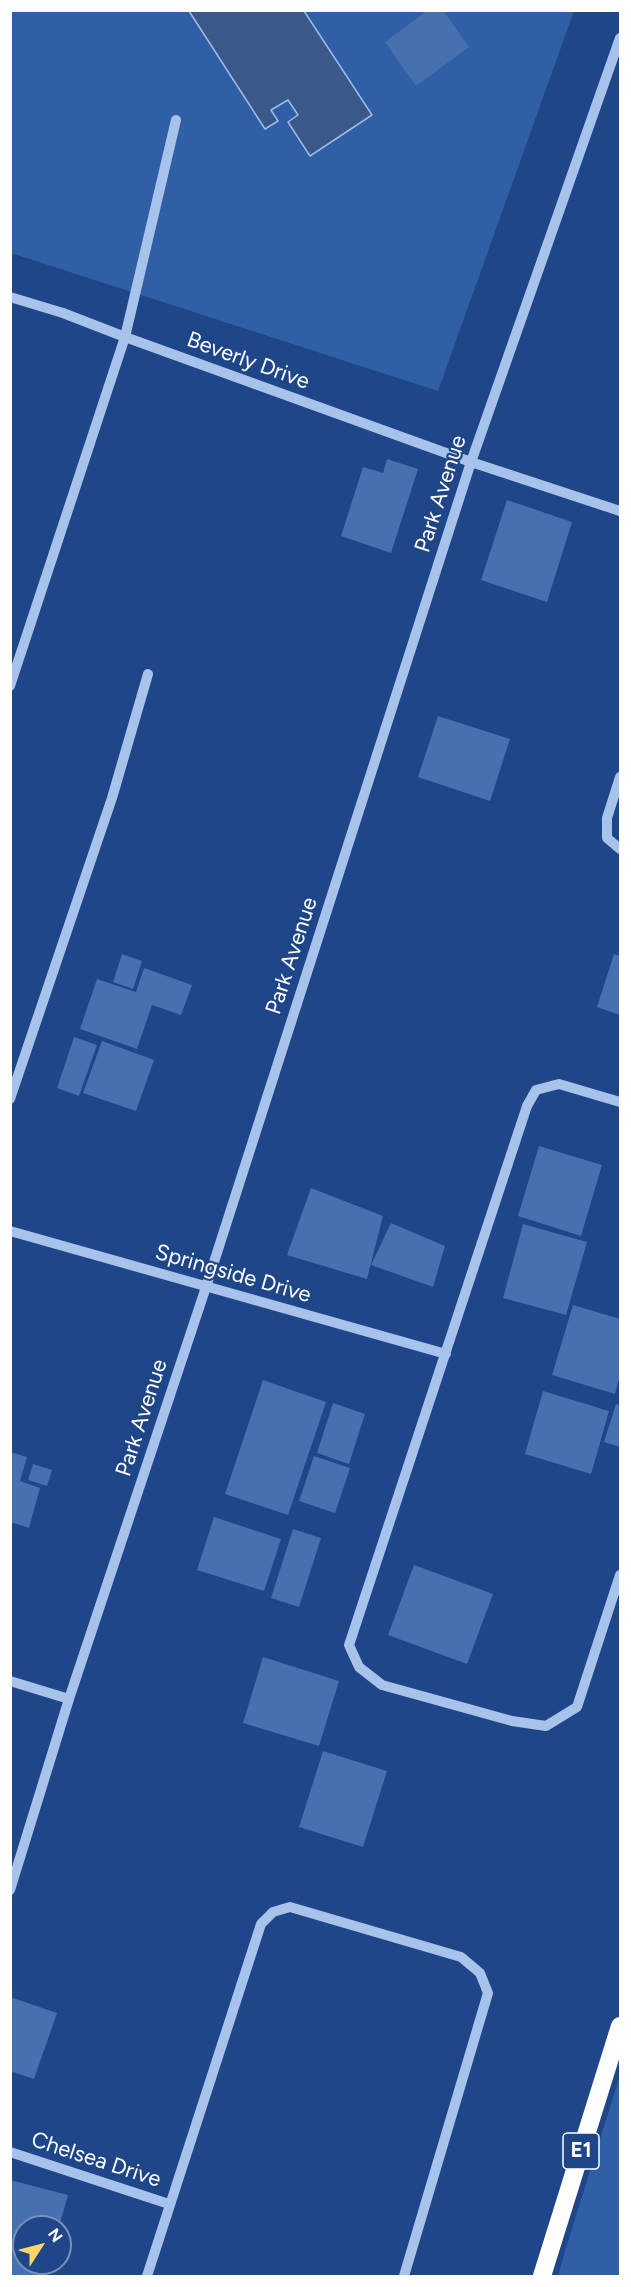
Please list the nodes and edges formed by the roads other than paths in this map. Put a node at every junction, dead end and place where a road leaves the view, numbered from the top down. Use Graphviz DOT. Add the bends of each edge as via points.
graph roads {
  1 [pos="621,38"];
  2 [pos="176,120"];
  3 [pos="10,297"];
  4 [pos="125,338"];
  5 [pos="471,462"];
  6 [pos="621,511"];
  7 [pos="148,674"];
  8 [pos="10,686"];
  9 [pos="621,777"];
  10 [pos="621,849"];
  11 [pos="10,1099"];
  12 [pos="621,1102"];
  13 [pos="10,1231"];
  14 [pos="206,1287"];
  15 [pos="446,1354"];
  16 [pos="621,1575"];
  17 [pos="10,1681"];
  18 [pos="69,1699"];
  19 [pos="10,1890"];
  20 [pos="621,2026"];
  21 [pos="10,2152"];
  22 [pos="169,2204"];
  23 [pos="147,2277"];
  24 [pos="404,2277"];
  25 [pos="542,2277"];
  1 -- 5 [label="street, Park Avenue"];
  2 -- 4 [label="street"];
  3 -- 4 [label="street, Beverly Drive"];
  4 -- 5 [label="street, Beverly Drive"];
  4 -- 8 [label="street"];
  5 -- 6 [label="street, Beverly Drive"];
  5 -- 14 [label="street, Park Avenue"];
  7 -- 11 [label="street" via="112,798"];
  9 -- 10 [label="street" via="607,818 607,838"];
  12 -- 15 [label="street" via="559,1084 536,1090"];
  13 -- 14 [label="street, Springside Drive"];
  14 -- 15 [label="street, Springside Drive"];
  14 -- 18 [label="street, Park Avenue"];
  15 -- 16 [label="street" via="349,1645 359,1667 382,1685 512,1720 546,1725 577,1707"];
  17 -- 18 [label="street"];
  18 -- 19 [label="street, Park Avenue"];
  20 -- 25 [label="highway, E1"];
  21 -- 22 [label="street, Chelsea Drive"];
  22 -- 23 [label="street"];
  22 -- 24 [label="street" via="261,1924 273,1911 290,1907 461,1957 480,1972 488,1993"];
}
